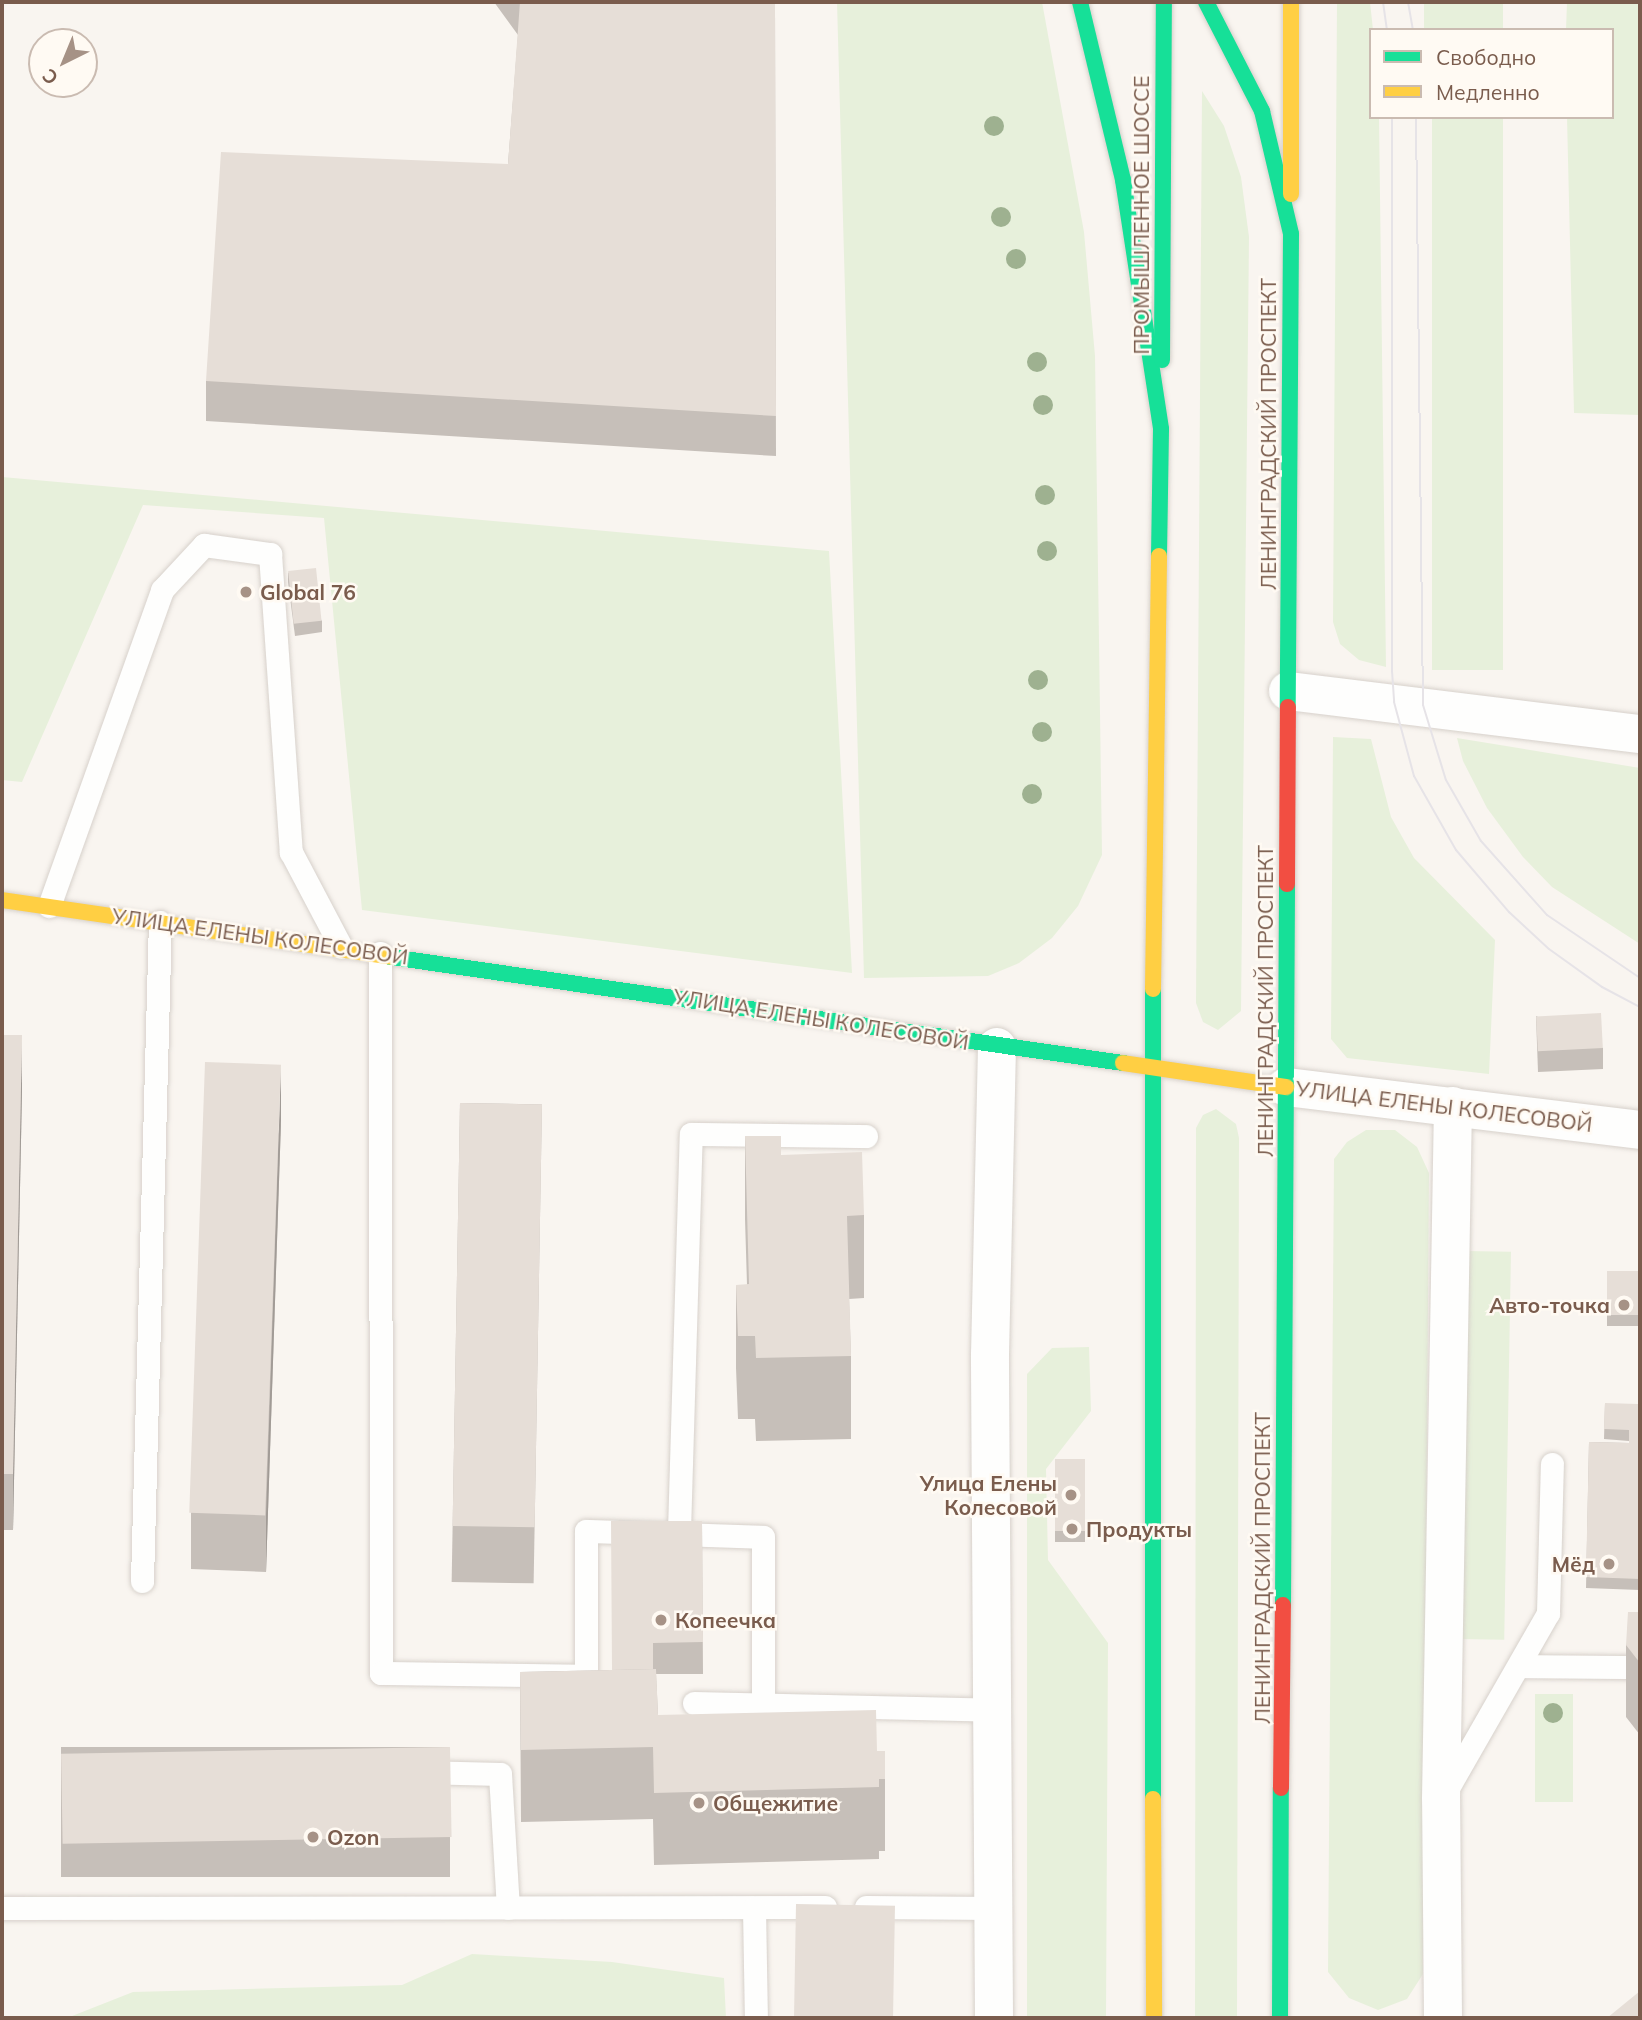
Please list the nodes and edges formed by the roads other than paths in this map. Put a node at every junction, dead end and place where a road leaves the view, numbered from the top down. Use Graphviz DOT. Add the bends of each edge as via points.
graph roads {
  1 [pos="1080,2"];
  2 [pos="1164,2"];
  3 [pos="1206,2"];
  4 [pos="1291,2"];
  5 [pos="1291,234"];
  6 [pos="1161,429"];
  7 [pos="1288,691"];
  8 [pos="1640,734"];
  9 [pos="2,900"];
  10 [pos="49,906"];
  11 [pos="160,922"];
  12 [pos="341,947"];
  13 [pos="380,953"];
  14 [pos="997,1047"];
  15 [pos="1153,1071"];
  16 [pos="1286,1087"];
  17 [pos="1452,1106"];
  18 [pos="1640,1130"];
  19 [pos="866,1136"];
  20 [pos="1552,1464"];
  21 [pos="679,1531"];
  22 [pos="142,1581"];
  23 [pos="1519,1665"];
  24 [pos="1640,1667"];
  25 [pos="694,1703"];
  26 [pos="763,1706"];
  27 [pos="994,1710"];
  28 [pos="390,1771"];
  29 [pos="1441,1799"];
  30 [pos="2,1908"];
  31 [pos="508,1908"];
  32 [pos="754,1908"];
  33 [pos="994,1908"];
  34 [pos="755,2018"];
  35 [pos="994,2018"];
  36 [pos="1154,2018"];
  37 [pos="1280,2018"];
  38 [pos="1443,2018"];
  1 -- 6 [label="main road" via="1123,180"];
  2 -- 6 [label="main road, ПРОМЫШЛЕННОЕ ШОССЕ"];
  3 -- 5 [label="main road, ЛЕНИНГРАДСКИЙ ПРОСПЕКТ" via="1236,52 1262,111"];
  4 -- 5 [label="main road"];
  5 -- 7 [label="main road, ЛЕНИНГРАДСКИЙ ПРОСПЕКТ"];
  6 -- 15 [label="main road"];
  7 -- 8 [label="street"];
  7 -- 16 [label="main road, ЛЕНИНГРАДСКИЙ ПРОСПЕКТ"];
  9 -- 10 [label="main road, УЛИЦА ЕЛЕНЫ КОЛЕСОВОЙ"];
  10 -- 11 [label="main road, УЛИЦА ЕЛЕНЫ КОЛЕСОВОЙ"];
  10 -- 12 [label="lane" via="162,590 204,545 270,554 291,852"];
  11 -- 12 [label="main road, УЛИЦА ЕЛЕНЫ КОЛЕСОВОЙ"];
  11 -- 22 [label="lane"];
  12 -- 13 [label="main road, УЛИЦА ЕЛЕНЫ КОЛЕСОВОЙ"];
  13 -- 14 [label="main road, УЛИЦА ЕЛЕНЫ КОЛЕСОВОЙ"];
  13 -- 21 [label="lane" via="381,1673 586,1676 586,1531"];
  14 -- 15 [label="main road, УЛИЦА ЕЛЕНЫ КОЛЕСОВОЙ"];
  14 -- 27 [label="street" via="990,1355"];
  15 -- 16 [label="main road, УЛИЦА ЕЛЕНЫ КОЛЕСОВОЙ"];
  15 -- 36 [label="main road"];
  16 -- 17 [label="street, УЛИЦА ЕЛЕНЫ КОЛЕСОВОЙ"];
  16 -- 37 [label="main road, ЛЕНИНГРАДСКИЙ ПРОСПЕКТ"];
  17 -- 18 [label="street, УЛИЦА ЕЛЕНЫ КОЛЕСОВОЙ"];
  17 -- 29 [label="street"];
  19 -- 21 [label="lane" via="691,1134"];
  20 -- 23 [label="lane" via="1548,1613"];
  21 -- 26 [label="lane" via="763,1536"];
  23 -- 24 [label="lane"];
  23 -- 29 [label="lane"];
  25 -- 26 [label="lane"];
  26 -- 27 [label="lane"];
  27 -- 33 [label="street"];
  28 -- 31 [label="lane" via="500,1774"];
  29 -- 38 [label="street"];
  30 -- 31 [label="lane"];
  31 -- 32 [label="lane"];
  32 -- 33 [label="lane"];
  32 -- 34 [label="lane"];
  33 -- 35 [label="street"];
}
